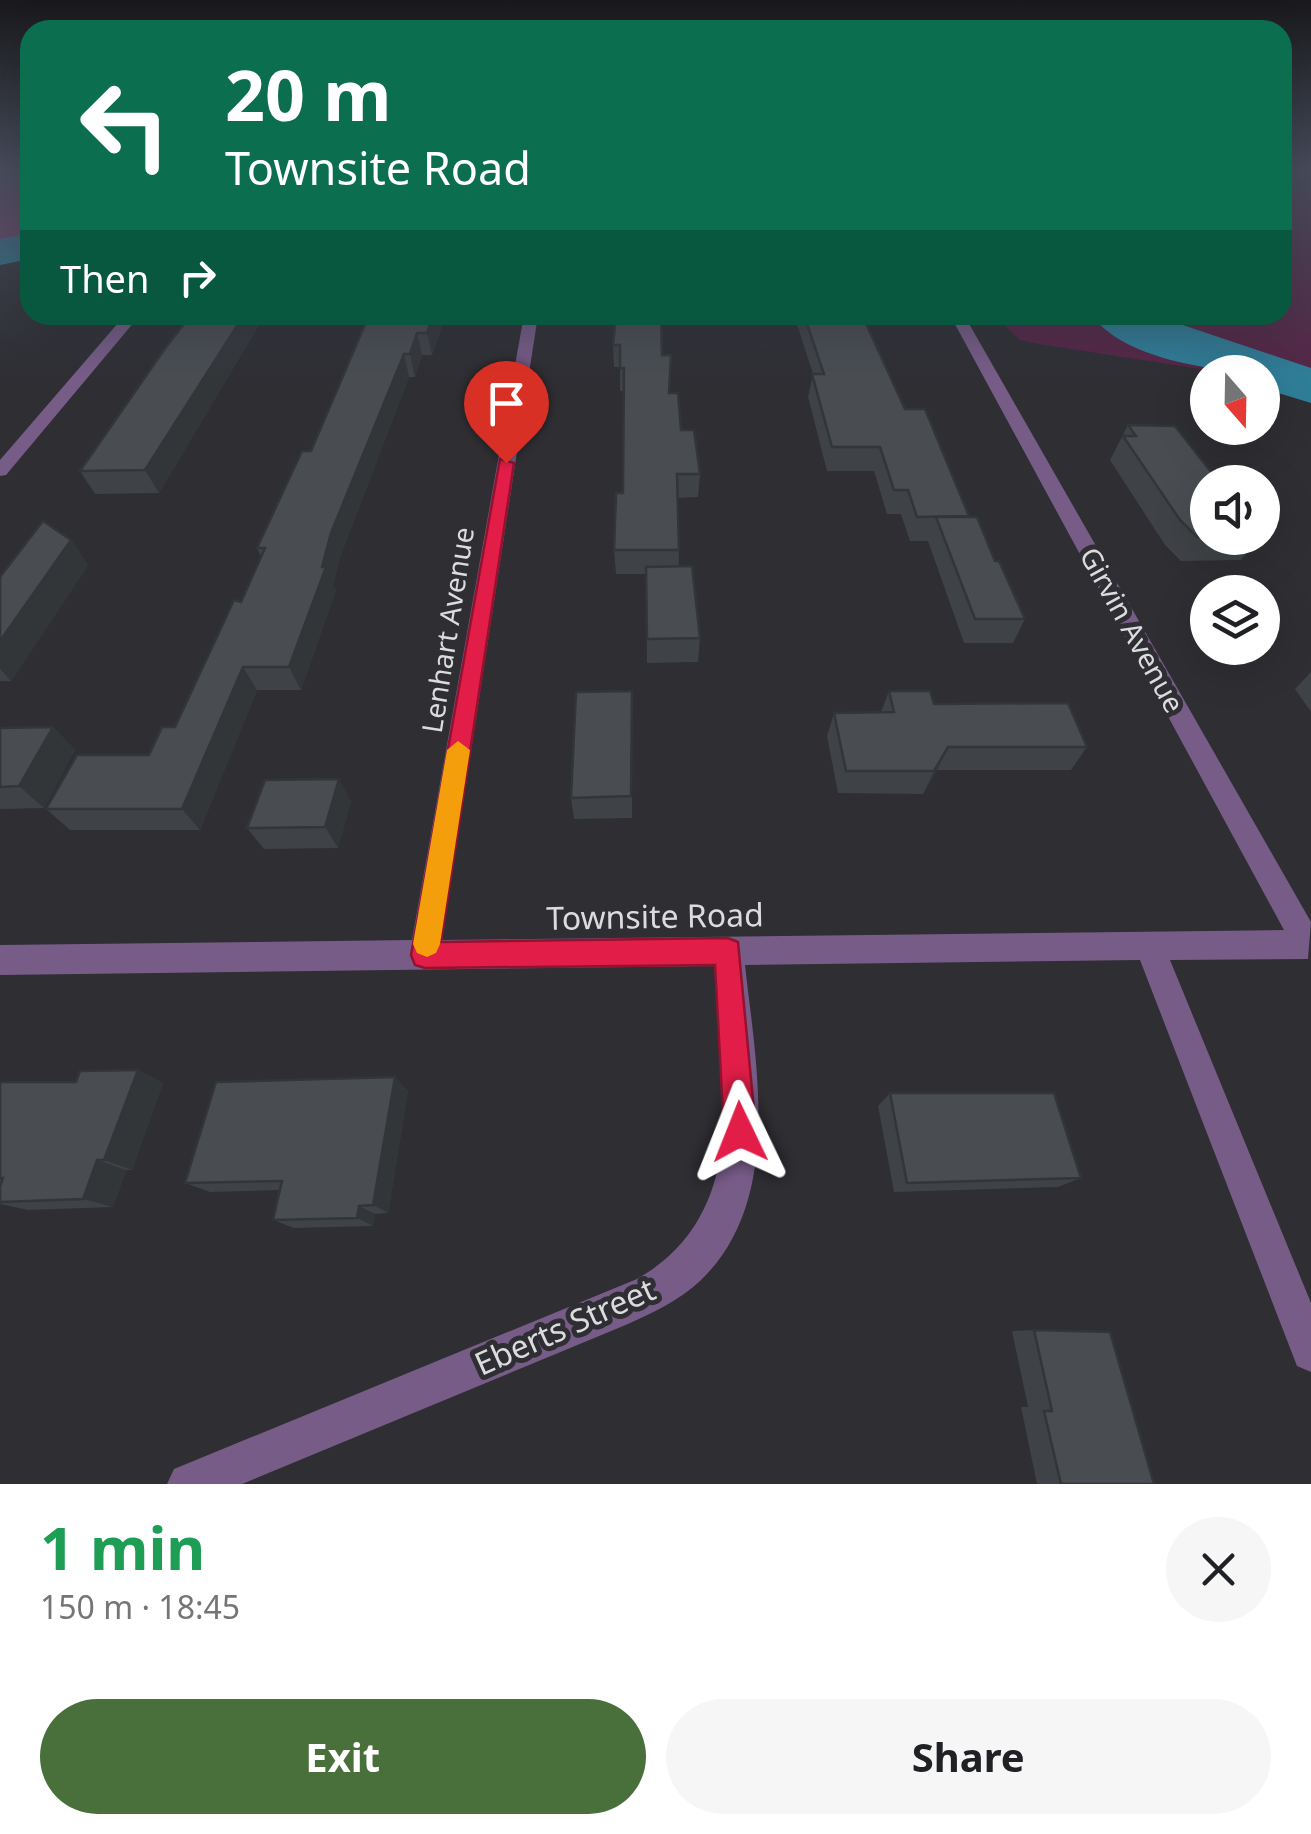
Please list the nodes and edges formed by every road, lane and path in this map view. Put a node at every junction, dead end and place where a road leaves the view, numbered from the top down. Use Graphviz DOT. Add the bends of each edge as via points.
graph roads {
  1 [pos="124,325"];
  2 [pos="528,325"];
  3 [pos="963,325"];
  4 [pos="0,471"];
  5 [pos="1309,944"];
  6 [pos="1149,946"];
  7 [pos="728,951"];
  8 [pos="425,955"];
  9 [pos="0,960"];
  10 [pos="1311,1352"];
  11 [pos="189,1484"];
  1 -- 4 [label="street"];
  2 -- 8 [label="street, Lenhart Avenue"];
  3 -- 5 [label="street, Girvin Avenue"];
  5 -- 6 [label="street, Townsite Road"];
  6 -- 7 [label="street, Townsite Road"];
  6 -- 10 [label="street"];
  7 -- 8 [label="street, Townsite Road"];
  7 -- 11 [label="street, Eberts Street" via="740,1157 716,1230 692,1262 668,1283 602,1315"];
  8 -- 9 [label="street, Townsite Road"];
}
